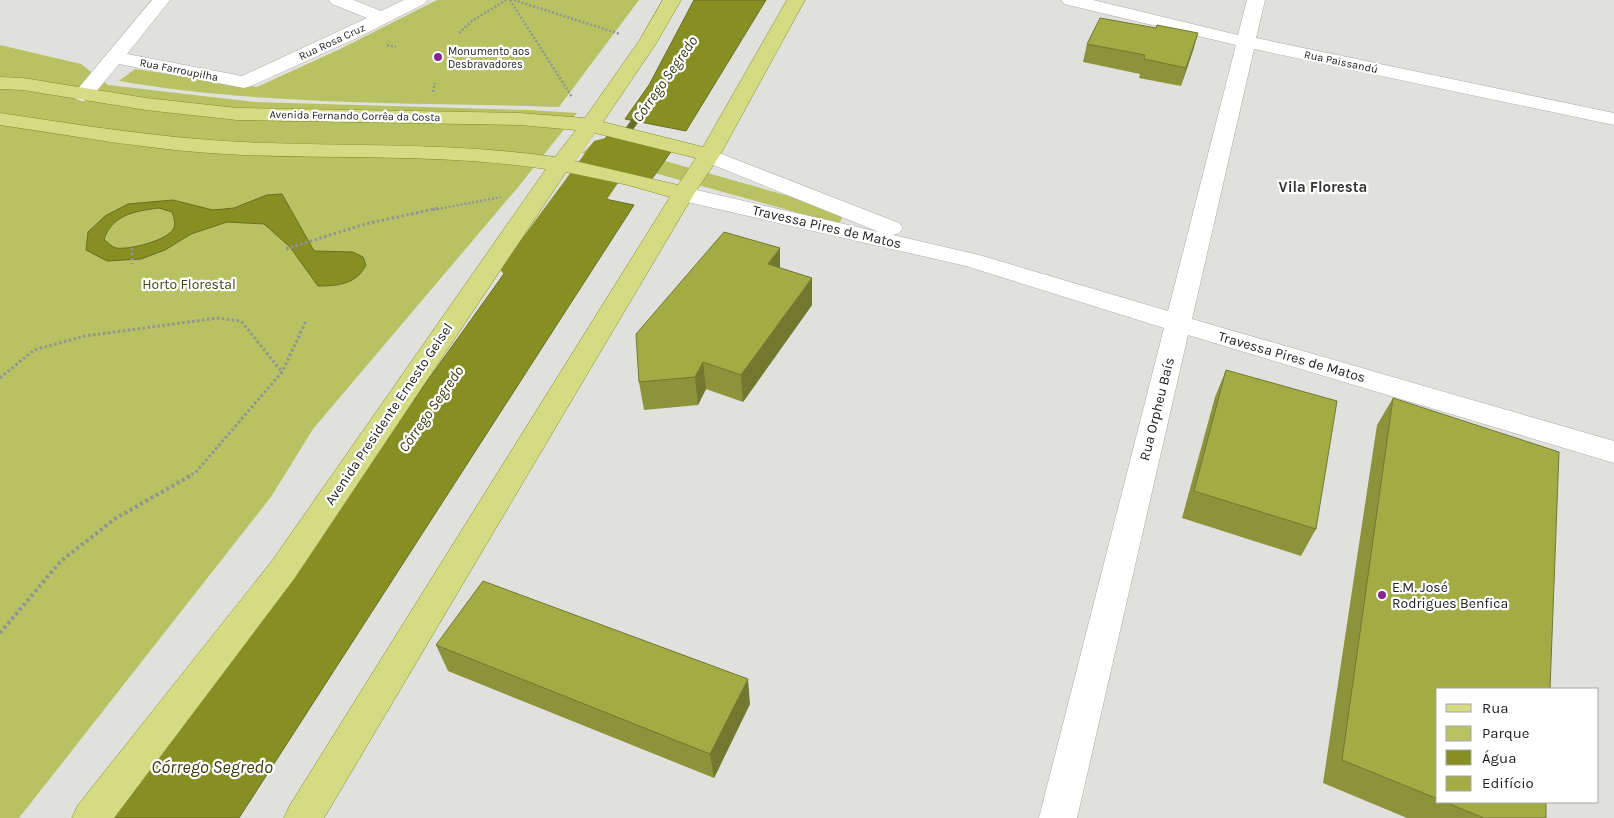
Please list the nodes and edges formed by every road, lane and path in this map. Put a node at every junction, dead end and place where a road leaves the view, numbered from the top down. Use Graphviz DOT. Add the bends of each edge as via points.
graph roads {
  1 [pos="161,0"];
  2 [pos="338,0"];
  3 [pos="418,0"];
  4 [pos="508,0"];
  5 [pos="514,0"];
  6 [pos="672,0"];
  7 [pos="796,0"];
  8 [pos="1070,0"];
  9 [pos="1256,0"];
  10 [pos="382,18"];
  11 [pos="459,33"];
  12 [pos="648,42"];
  13 [pos="1246,42"];
  14 [pos="115,57"];
  15 [pos="244,82"];
  16 [pos="0,83"];
  17 [pos="83,95"];
  18 [pos="0,118"];
  19 [pos="1614,119"];
  20 [pos="601,128"];
  21 [pos="709,155"];
  22 [pos="571,166"];
  23 [pos="543,188"];
  24 [pos="682,194"];
  25 [pos="132,248"];
  26 [pos="287,249"];
  27 [pos="971,260"];
  28 [pos="132,263"];
  29 [pos="306,321"];
  30 [pos="1177,324"];
  31 [pos="282,372"];
  32 [pos="0,378"];
  33 [pos="1614,452"];
  34 [pos="0,633"];
  35 [pos="92,818"];
  36 [pos="303,818"];
  37 [pos="1058,818"];
  1 -- 14 [label="street, Rua Farroupilha"];
  2 -- 10 [label="street"];
  3 -- 10 [label="street, Rua Rosa Cruz"];
  4 -- 11 [label="path" via="472,21"];
  4 -- 20 [label="path"];
  5 -- 12 [label="path"];
  6 -- 12 [label="main road, Avenida Presidente Ernesto Geisel"];
  7 -- 21 [label="main road"];
  8 -- 13 [label="street, Rua Paissandú"];
  9 -- 13 [label="street, Rua Orpheu Baís"];
  10 -- 15 [label="street, Rua Rosa Cruz"];
  12 -- 20 [label="main road, Avenida Presidente Ernesto Geisel"];
  13 -- 19 [label="street, Rua Paissandú"];
  13 -- 30 [label="street, Rua Orpheu Baís"];
  14 -- 15 [label="street, Rua Farroupilha"];
  14 -- 17 [label="street, Rua Farroupilha"];
  16 -- 17 [label="main road, Avenida Fernando Corrêa da Costa"];
  17 -- 20 [label="main road, Avenida Fernando Corrêa da Costa" via="237,114 519,119"];
  18 -- 22 [label="main road" via="210,147 481,155"];
  20 -- 21 [label="main road, Avenida Fernando Corrêa da Costa"];
  20 -- 22 [label="main road, Avenida Presidente Ernesto Geisel"];
  21 -- 24 [label="main road"];
  21 -- 27 [label="street, Travessa Pires de Matos"];
  22 -- 23 [label="main road, Avenida Presidente Ernesto Geisel"];
  22 -- 24 [label="main road"];
  23 -- 26 [label="path" via="350,227"];
  23 -- 35 [label="main road, Avenida Presidente Ernesto Geisel" via="283,570"];
  24 -- 27 [label="street, Travessa Pires de Matos"];
  24 -- 36 [label="main road"];
  25 -- 28 [label="path"];
  27 -- 30 [label="street, Travessa Pires de Matos"];
  29 -- 31 [label="path"];
  30 -- 33 [label="street, Travessa Pires de Matos"];
  30 -- 37 [label="street, Rua Orpheu Baís"];
  31 -- 32 [label="path" via="241,321 218,318 85,336 34,350"];
  31 -- 34 [label="path" via="196,472 116,518 61,561"];
}
